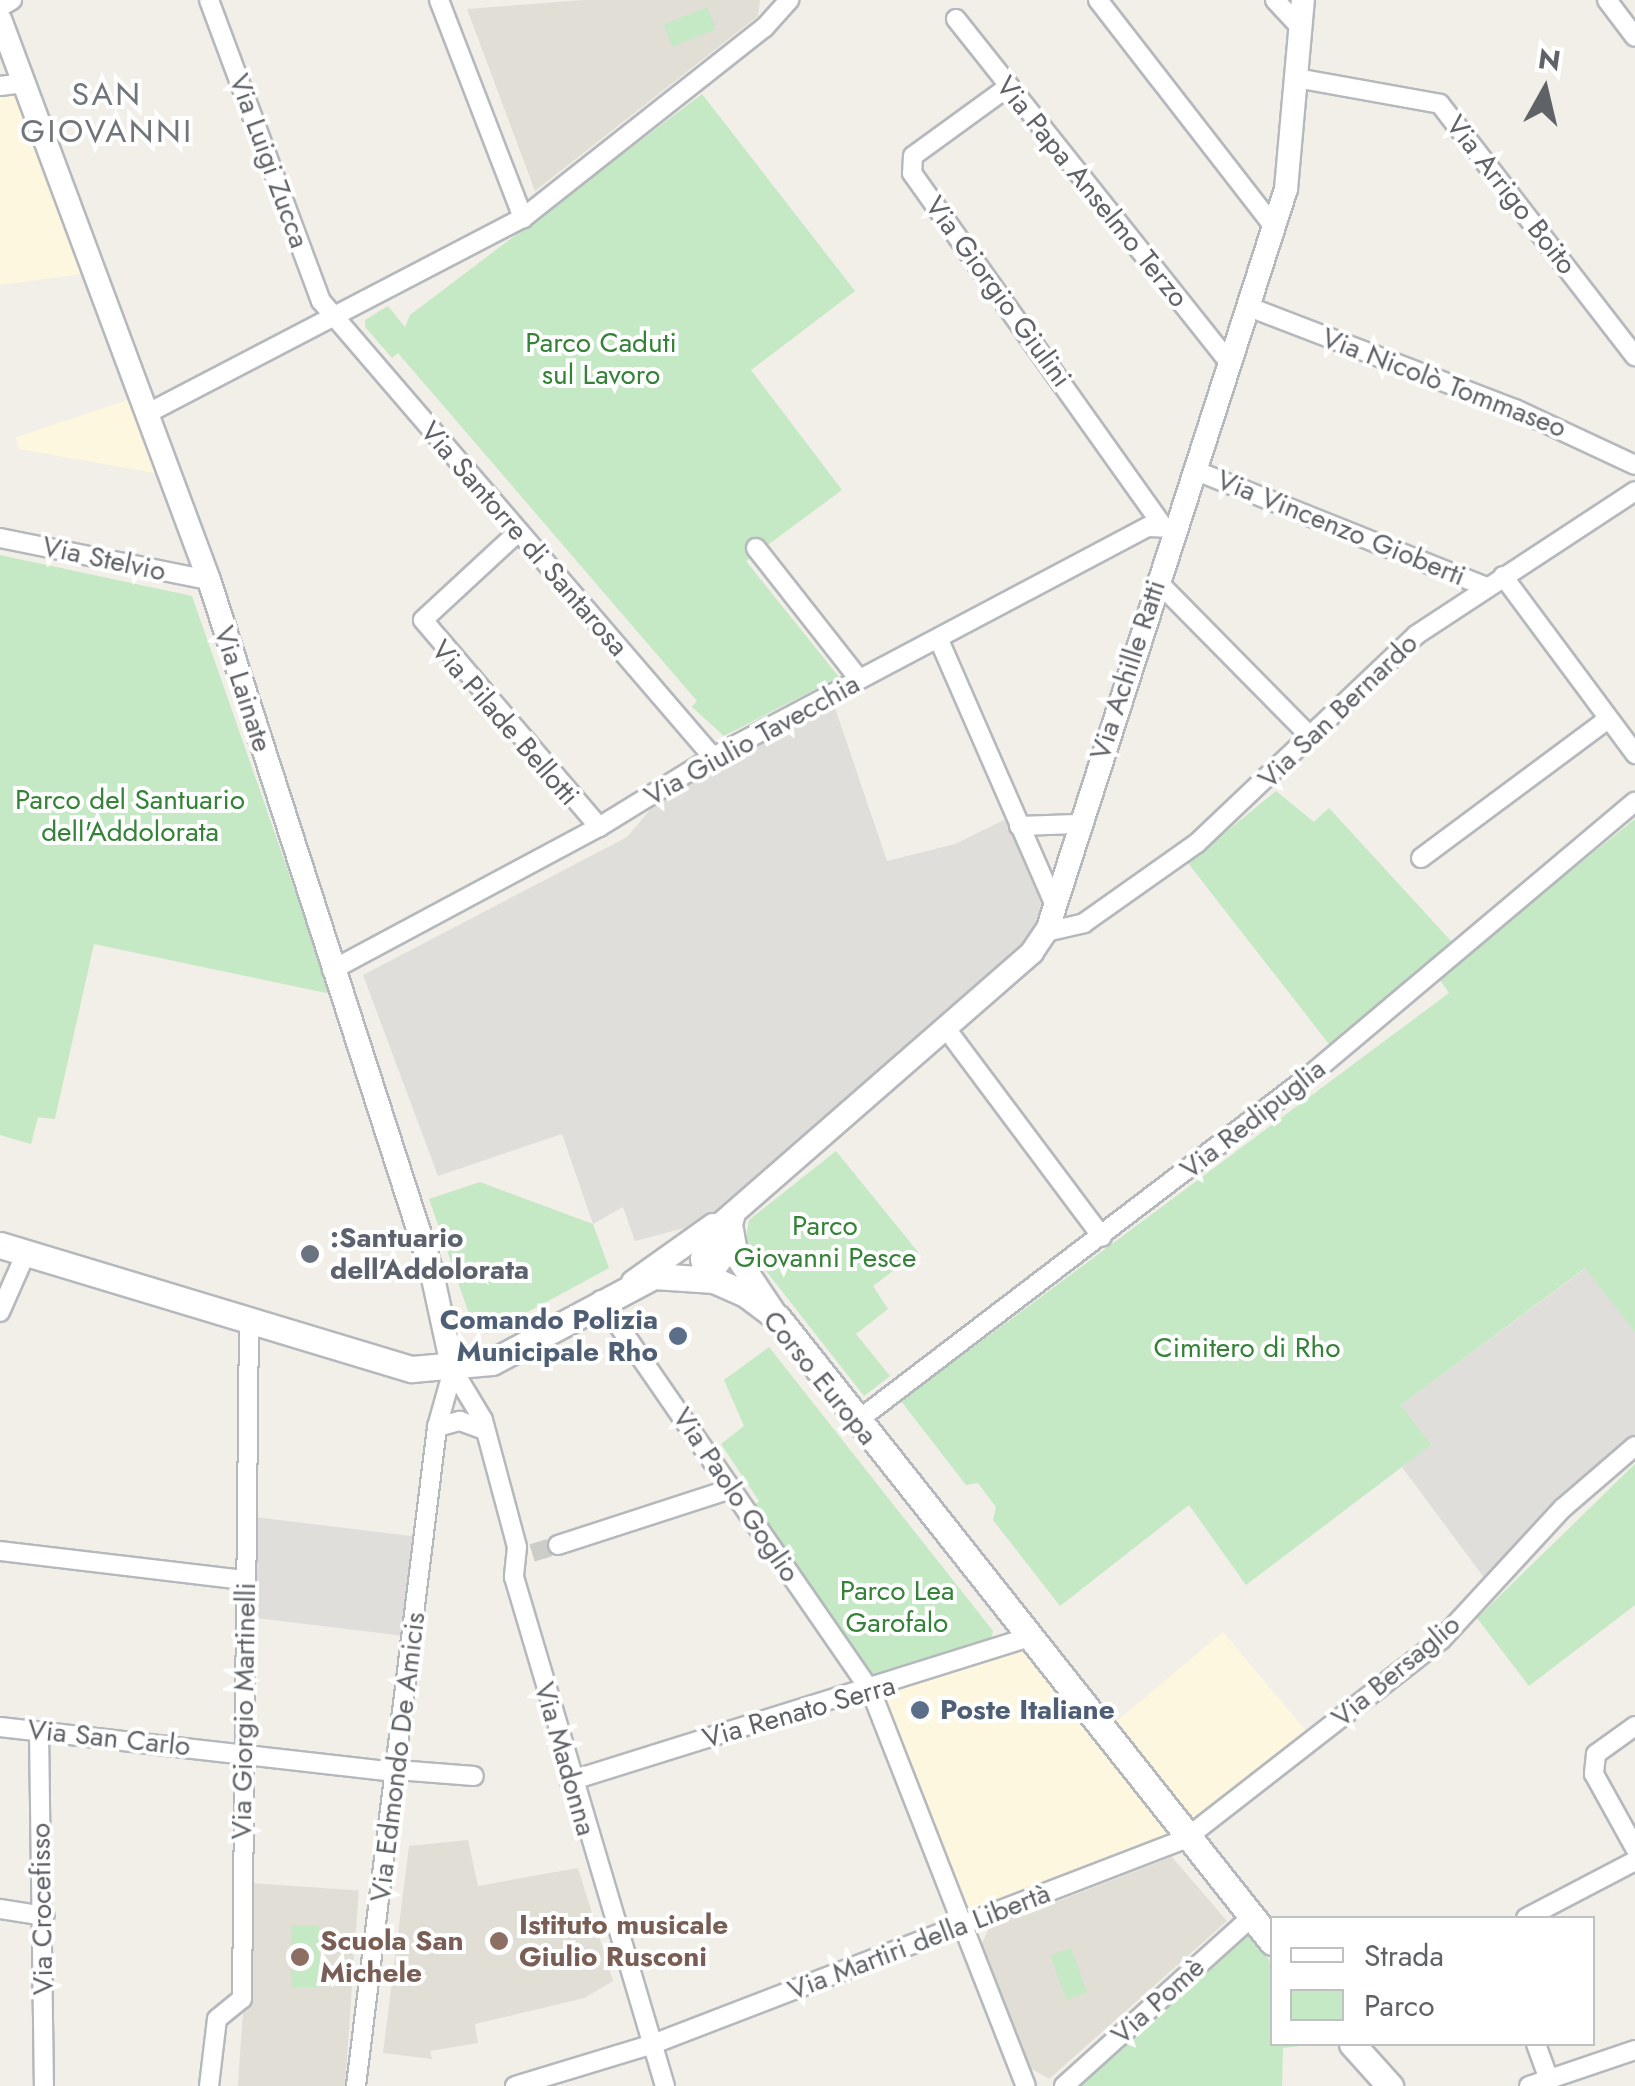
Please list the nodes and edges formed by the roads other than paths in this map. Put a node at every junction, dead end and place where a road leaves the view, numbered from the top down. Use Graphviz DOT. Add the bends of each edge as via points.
graph roads {
  1 [pos="12,0"];
  2 [pos="210,0"];
  3 [pos="439,0"];
  4 [pos="1098,0"];
  5 [pos="1275,0"];
  6 [pos="1303,0"];
  7 [pos="1607,0"];
  8 [pos="784,3"];
  9 [pos="0,7"];
  10 [pos="0,19"];
  11 [pos="956,19"];
  12 [pos="1301,28"];
  13 [pos="1635,36"];
  14 [pos="1296,78"];
  15 [pos="25,83"];
  16 [pos="0,86"];
  17 [pos="1008,87"];
  18 [pos="523,218"];
  19 [pos="1275,228"];
  20 [pos="1249,308"];
  21 [pos="335,320"];
  22 [pos="1635,356"];
  23 [pos="1230,364"];
  24 [pos="148,412"];
  25 [pos="1635,464"];
  26 [pos="1194,470"];
  27 [pos="1635,490"];
  28 [pos="1167,525"];
  29 [pos="516,534"];
  30 [pos="0,538"];
  31 [pos="756,548"];
  32 [pos="1503,576"];
  33 [pos="209,580"];
  34 [pos="1157,582"];
  35 [pos="1486,587"];
  36 [pos="939,640"];
  37 [pos="860,679"];
  38 [pos="1608,718"];
  39 [pos="1308,734"];
  40 [pos="1635,754"];
  41 [pos="713,757"];
  42 [pos="1635,802"];
  43 [pos="1077,824"];
  44 [pos="1019,826"];
  45 [pos="599,827"];
  46 [pos="1421,858"];
  47 [pos="1054,903"];
  48 [pos="1046,932"];
  49 [pos="332,970"];
  50 [pos="945,1027"];
  51 [pos="734,1214"];
  52 [pos="1102,1237"];
  53 [pos="0,1245"];
  54 [pos="26,1253"];
  55 [pos="707,1278"];
  56 [pos="633,1282"];
  57 [pos="601,1300"];
  58 [pos="0,1312"];
  59 [pos="778,1318"];
  60 [pos="249,1322"];
  61 [pos="453,1370"];
  62 [pos="857,1421"];
  63 [pos="437,1427"];
  64 [pos="485,1430"];
  65 [pos="1635,1446"];
  66 [pos="730,1489"];
  67 [pos="558,1545"];
  68 [pos="0,1551"];
  69 [pos="246,1580"];
  70 [pos="1028,1638"];
  71 [pos="871,1691"];
  72 [pos="1635,1726"];
  73 [pos="0,1727"];
  74 [pos="39,1732"];
  75 [pos="243,1752"];
  76 [pos="397,1771"];
  77 [pos="474,1776"];
  78 [pos="570,1780"];
  79 [pos="1185,1838"];
  80 [pos="1635,1848"];
  81 [pos="1635,1861"];
  82 [pos="0,1909"];
  83 [pos="44,1916"];
  84 [pos="1252,1916"];
  85 [pos="1530,1916"];
  86 [pos="964,1926"];
  87 [pos="1270,1939"];
  88 [pos="652,2044"];
  89 [pos="1357,2046"];
  90 [pos="1537,2046"];
  91 [pos="1635,2050"];
  92 [pos="1549,2079"];
  93 [pos="44,2086"];
  94 [pos="209,2086"];
  95 [pos="356,2086"];
  96 [pos="515,2086"];
  97 [pos="666,2086"];
  98 [pos="1026,2086"];
  99 [pos="1064,2086"];
  100 [pos="1390,2086"];
  101 [pos="1529,2086"];
  1 -- 9 [label="street"];
  2 -- 21 [label="street, Via Luigi Zucca" via="321,301"];
  3 -- 18 [label="street"];
  4 -- 19 [label="street"];
  5 -- 12 [label="street"];
  6 -- 12 [label="street, Via Achille Ratti"];
  7 -- 13 [label="street"];
  8 -- 18 [label="street"];
  10 -- 15 [label="street, Via Lainate"];
  11 -- 17 [label="street, Via Papa Anselmo Terzo"];
  12 -- 14 [label="street, Via Achille Ratti"];
  14 -- 19 [label="street, Via Achille Ratti" via="1289,168"];
  14 -- 22 [label="street, Via Arrigo Boito" via="1440,104"];
  15 -- 16 [label="street"];
  15 -- 24 [label="street, Via Lainate"];
  17 -- 23 [label="street, Via Papa Anselmo Terzo"];
  17 -- 28 [label="street, Via Giorgio Giulini" via="913,156 912,173"];
  18 -- 21 [label="street"];
  19 -- 20 [label="street, Via Achille Ratti"];
  20 -- 23 [label="street, Via Achille Ratti"];
  20 -- 25 [label="street, Via Nicolò Tommaseo" via="1515,409"];
  21 -- 24 [label="street"];
  21 -- 29 [label="street, Via Santorre di Santarosa"];
  23 -- 26 [label="street, Via Achille Ratti"];
  24 -- 33 [label="street, Via Lainate"];
  26 -- 28 [label="street, Via Achille Ratti"];
  26 -- 35 [label="street, Via Vincenzo Gioberti"];
  27 -- 32 [label="street, Via San Bernardo"];
  28 -- 34 [label="street, Via Achille Ratti"];
  28 -- 36 [label="street, Via Giulio Tavecchia"];
  29 -- 41 [label="street, Via Santorre di Santarosa"];
  29 -- 45 [label="street, Via Pilade Bellotti" via="423,620"];
  30 -- 33 [label="street, Via Stelvio"];
  31 -- 37 [label="street"];
  32 -- 35 [label="street, Via San Bernardo"];
  32 -- 38 [label="street"];
  33 -- 49 [label="street, Via Lainate"];
  34 -- 39 [label="street"];
  34 -- 43 [label="street, Via Achille Ratti"];
  35 -- 39 [label="street, Via San Bernardo" via="1416,635"];
  36 -- 37 [label="street, Via Giulio Tavecchia"];
  36 -- 44 [label="street"];
  37 -- 41 [label="street, Via Giulio Tavecchia"];
  38 -- 40 [label="street"];
  38 -- 46 [label="street"];
  39 -- 48 [label="street, Via San Bernardo" via="1197,843 1084,924"];
  41 -- 45 [label="street, Via Giulio Tavecchia"];
  42 -- 52 [label="street, Via Redipuglia" via="1309,1076"];
  43 -- 44 [label="street"];
  43 -- 47 [label="street, Via Achille Ratti"];
  44 -- 47 [label="street"];
  45 -- 49 [label="street, Via Giulio Tavecchia"];
  47 -- 48 [label="street, Via Achille Ratti"];
  48 -- 50 [label="street"];
  49 -- 61 [label="street, Via Lainate" via="431,1268"];
  50 -- 51 [label="street"];
  50 -- 52 [label="street"];
  51 -- 55 [label="street" via="723,1257"];
  51 -- 56 [label="street"];
  51 -- 59 [label="street" via="733,1248"];
  52 -- 62 [label="street, Via Redipuglia"];
  53 -- 54 [label="main road, Corso Europa"];
  54 -- 58 [label="street"];
  54 -- 60 [label="main road, Corso Europa"];
  55 -- 56 [label="main road, Corso Europa"];
  55 -- 59 [label="main road, Corso Europa"];
  56 -- 57 [label="main road, Corso Europa"];
  57 -- 61 [label="main road, Corso Europa" via="519,1350"];
  57 -- 66 [label="street, Via Paolo Goglio"];
  59 -- 62 [label="main road, Corso Europa"];
  60 -- 61 [label="main road, Corso Europa" via="393,1366"];
  60 -- 69 [label="street, Via Giorgio Martinelli"];
  61 -- 63 [label="street, Via Edmondo De Amicis"];
  61 -- 64 [label="street, Via Madonna"];
  62 -- 70 [label="main road, Corso Europa"];
  63 -- 64 [label="street" via="460,1421"];
  63 -- 76 [label="street, Via Edmondo De Amicis"];
  64 -- 78 [label="street, Via Madonna" via="524,1555 514,1578"];
  65 -- 79 [label="street, Via Bersaglio" via="1563,1508 1441,1640"];
  66 -- 67 [label="street"];
  66 -- 71 [label="street, Via Paolo Goglio"];
  68 -- 69 [label="street"];
  69 -- 75 [label="street, Via Giorgio Martinelli"];
  70 -- 71 [label="street, Via Renato Serra"];
  70 -- 79 [label="main road, Corso Europa"];
  71 -- 78 [label="street, Via Renato Serra"];
  71 -- 86 [label="street, Via Paolo Goglio"];
  72 -- 80 [label="street" via="1596,1754 1594,1774"];
  73 -- 74 [label="street, Via San Carlo"];
  74 -- 75 [label="street, Via San Carlo"];
  74 -- 83 [label="street, Via Crocefisso"];
  75 -- 76 [label="street, Via San Carlo"];
  75 -- 94 [label="street, Via Giorgio Martinelli" via="242,1999 217,2019"];
  76 -- 77 [label="street, Via San Carlo"];
  76 -- 95 [label="street, Via Edmondo De Amicis"];
  78 -- 88 [label="street, Via Madonna"];
  79 -- 84 [label="main road, Corso Europa"];
  79 -- 86 [label="street, Via Martiri della Libertà"];
  81 -- 85 [label="street"];
  82 -- 83 [label="street"];
  83 -- 93 [label="street, Via Crocefisso"];
  84 -- 87 [label="main road, Corso Europa"];
  84 -- 99 [label="street, Via Pomè"];
  86 -- 88 [label="street, Via Martiri della Libertà"];
  86 -- 98 [label="street, Via Paolo Goglio"];
  88 -- 96 [label="street, Via Martiri della Libertà"];
  88 -- 97 [label="street, Via Madonna"];
  89 -- 100 [label="main road"];
  90 -- 92 [label="street"];
  91 -- 92 [label="street"];
  92 -- 101 [label="street"];
}
